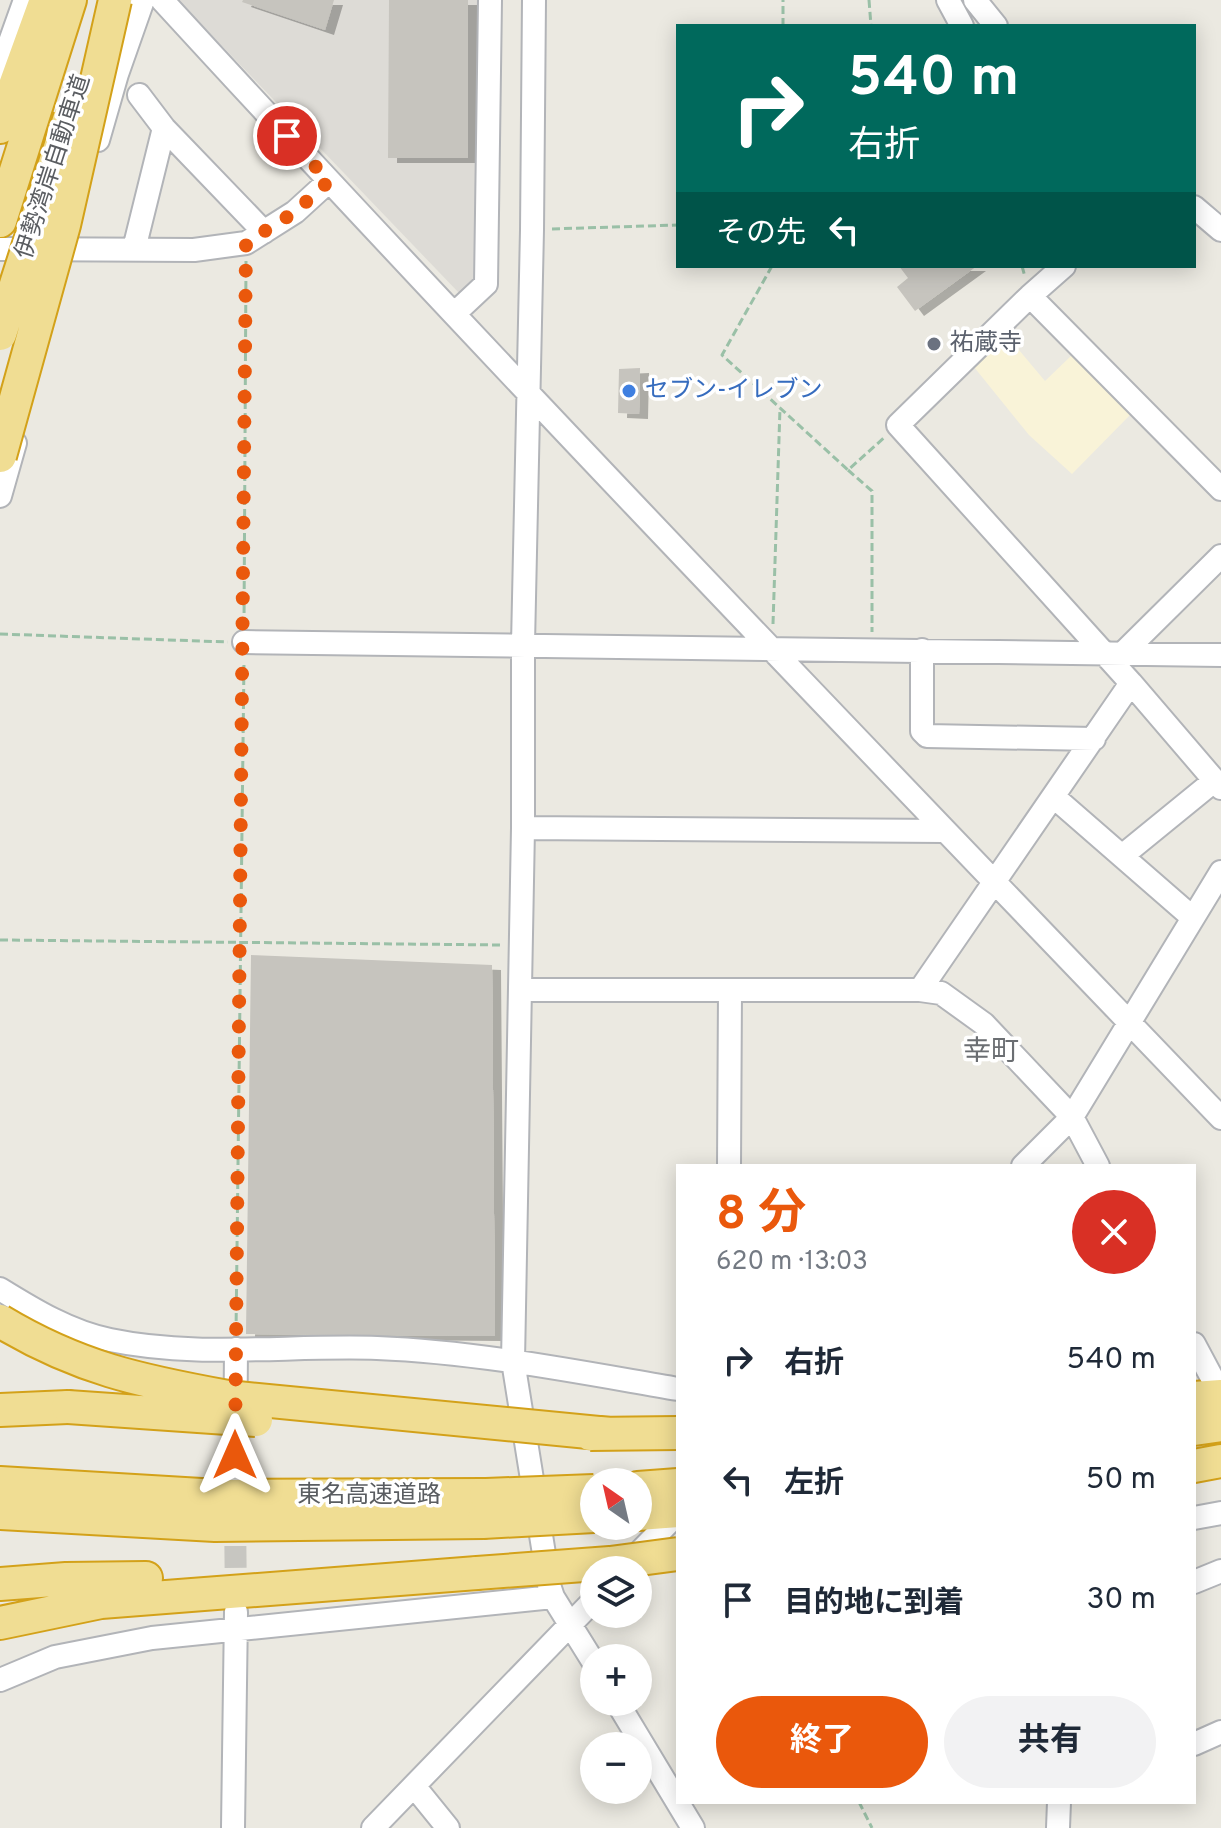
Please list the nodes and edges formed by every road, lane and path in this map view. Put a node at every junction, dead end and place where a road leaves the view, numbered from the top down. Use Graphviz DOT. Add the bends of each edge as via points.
graph roads {
  1 [pos="25,0"];
  2 [pos="46,0"];
  3 [pos="70,0"];
  4 [pos="108,0"];
  5 [pos="115,0"];
  6 [pos="143,0"];
  7 [pos="162,0"];
  8 [pos="490,0"];
  9 [pos="534,0"];
  10 [pos="783,0"];
  11 [pos="869,0"];
  12 [pos="948,0"];
  13 [pos="975,0"];
  14 [pos="783,24"];
  15 [pos="871,24"];
  16 [pos="961,24"];
  17 [pos="994,24"];
  18 [pos="0,70"];
  19 [pos="139,95"];
  20 [pos="0,127"];
  21 [pos="164,128"];
  22 [pos="329,181"];
  23 [pos="1196,209"];
  24 [pos="0,221"];
  25 [pos="676,225"];
  26 [pos="532,230"];
  27 [pos="1221,230"];
  28 [pos="255,238"];
  29 [pos="0,249"];
  30 [pos="68,249"];
  31 [pos="134,249"];
  32 [pos="771,268"];
  33 [pos="1062,268"];
  34 [pos="1030,296"];
  35 [pos="454,314"];
  36 [pos="0,334"];
  37 [pos="529,392"];
  38 [pos="780,408"];
  39 [pos="898,425"];
  40 [pos="0,456"];
  41 [pos="848,470"];
  42 [pos="1221,489"];
  43 [pos="0,496"];
  44 [pos="1221,556"];
  45 [pos="0,634"];
  46 [pos="244,642"];
  47 [pos="523,644"];
  48 [pos="772,649"];
  49 [pos="873,649"];
  50 [pos="922,650"];
  51 [pos="1112,653"];
  52 [pos="1221,655"];
  53 [pos="1131,683"];
  54 [pos="1094,739"];
  55 [pos="1218,784"];
  56 [pos="1054,797"];
  57 [pos="523,828"];
  58 [pos="944,831"];
  59 [pos="1122,856"];
  60 [pos="1221,872"];
  61 [pos="995,881"];
  62 [pos="1193,918"];
  63 [pos="0,940"];
  64 [pos="240,943"];
  65 [pos="520,945"];
  66 [pos="520,990"];
  67 [pos="920,990"];
  68 [pos="730,991"];
  69 [pos="1130,1023"];
  70 [pos="1072,1117"];
  71 [pos="1221,1118"];
  72 [pos="729,1164"];
  73 [pos="1025,1164"];
  74 [pos="1097,1164"];
  75 [pos="0,1289"];
  76 [pos="0,1321"];
  77 [pos="236,1349"];
  78 [pos="513,1361"];
  79 [pos="676,1389"];
  80 [pos="0,1410"];
  81 [pos="1221,1425"];
  82 [pos="1196,1429"];
  83 [pos="676,1433"];
  84 [pos="609,1434"];
  85 [pos="1221,1451"];
  86 [pos="1196,1455"];
  87 [pos="1221,1461"];
  88 [pos="1196,1466"];
  89 [pos="235,1475"];
  90 [pos="0,1483"];
  91 [pos="676,1485"];
  92 [pos="652,1487"];
  93 [pos="580,1493"];
  94 [pos="485,1508"];
  95 [pos="676,1512"];
  96 [pos="0,1513"];
  97 [pos="652,1513"];
  98 [pos="1221,1513"];
  99 [pos="676,1514"];
  100 [pos="580,1515"];
  101 [pos="1196,1518"];
  102 [pos="676,1554"];
  103 [pos="636,1556"];
  104 [pos="676,1569"];
  105 [pos="1221,1571"];
  106 [pos="652,1572"];
  107 [pos="437,1576"];
  108 [pos="1196,1581"];
  109 [pos="0,1584"];
  110 [pos="553,1597"];
  111 [pos="580,1614"];
  112 [pos="236,1622"];
  113 [pos="0,1623"];
  114 [pos="570,1624"];
  115 [pos="582,1644"];
  116 [pos="0,1680"];
  117 [pos="625,1716"];
  118 [pos="1221,1732"];
  119 [pos="1196,1743"];
  120 [pos="414,1786"];
  121 [pos="676,1800"];
  122 [pos="679,1804"];
  123 [pos="860,1804"];
  124 [pos="1060,1804"];
  125 [pos="233,1828"];
  126 [pos="373,1828"];
  127 [pos="448,1828"];
  128 [pos="693,1828"];
  129 [pos="872,1828"];
  130 [pos="1058,1828"];
  1 -- 18 [label="street"];
  2 -- 20 [label="highway"];
  3 -- 24 [label="highway, 伊勢湾岸自動車道"];
  4 -- 36 [label="highway, 伊勢湾岸自動車道, bridge"];
  5 -- 40 [label="highway, bridge" via="64,225"];
  6 -- 30 [label="street"];
  7 -- 22 [label="street"];
  8 -- 35 [label="street" via="486,284"];
  9 -- 26 [label="street"];
  10 -- 14 [label="path"];
  11 -- 15 [label="path"];
  12 -- 16 [label="street"];
  13 -- 17 [label="street"];
  19 -- 21 [label="street"];
  21 -- 28 [label="street"];
  21 -- 31 [label="street"];
  22 -- 28 [label="street"];
  22 -- 35 [label="street"];
  23 -- 27 [label="street"];
  25 -- 26 [label="path"];
  26 -- 37 [label="street"];
  28 -- 31 [label="street" via="194,250"];
  28 -- 46 [label="path"];
  29 -- 30 [label="street"];
  30 -- 31 [label="street"];
  30 -- 43 [label="street"];
  32 -- 38 [label="path" via="722,355"];
  33 -- 34 [label="street"];
  34 -- 39 [label="street"];
  34 -- 42 [label="street"];
  35 -- 37 [label="street"];
  37 -- 47 [label="street"];
  37 -- 48 [label="street"];
  38 -- 41 [label="path"];
  38 -- 48 [label="path"];
  39 -- 41 [label="path"];
  39 -- 51 [label="street"];
  41 -- 49 [label="path" via="872,491"];
  44 -- 51 [label="street"];
  45 -- 46 [label="path"];
  46 -- 47 [label="street"];
  46 -- 64 [label="path"];
  47 -- 48 [label="street"];
  47 -- 57 [label="street"];
  48 -- 49 [label="street"];
  48 -- 58 [label="street"];
  49 -- 50 [label="street"];
  50 -- 51 [label="street"];
  50 -- 54 [label="street" via="922,731 927,736"];
  51 -- 52 [label="street"];
  51 -- 53 [label="street"];
  53 -- 54 [label="street"];
  53 -- 55 [label="street"];
  54 -- 56 [label="street"];
  55 -- 59 [label="street"];
  56 -- 59 [label="street"];
  56 -- 61 [label="street"];
  57 -- 58 [label="street"];
  57 -- 65 [label="street"];
  58 -- 61 [label="street"];
  59 -- 62 [label="street"];
  60 -- 62 [label="street"];
  61 -- 67 [label="street"];
  61 -- 69 [label="street"];
  62 -- 69 [label="street"];
  63 -- 64 [label="path"];
  64 -- 65 [label="path"];
  64 -- 77 [label="path"];
  65 -- 66 [label="street"];
  66 -- 68 [label="street"];
  66 -- 78 [label="street"];
  67 -- 68 [label="street"];
  67 -- 70 [label="street" via="941,993 973,1016"];
  68 -- 72 [label="street"];
  69 -- 70 [label="street"];
  69 -- 71 [label="street"];
  70 -- 73 [label="street"];
  70 -- 74 [label="street"];
  75 -- 77 [label="street" via="59,1323 108,1340"];
  76 -- 84 [label="highway, bridge" via="80,1362 175,1387"];
  77 -- 78 [label="street" via="377,1348"];
  77 -- 89 [label="street"];
  78 -- 79 [label="street"];
  78 -- 110 [label="street"];
  80 -- 84 [label="highway, bridge" via="68,1407 490,1434"];
  81 -- 82 [label="highway"];
  83 -- 84 [label="highway, bridge"];
  85 -- 86 [label="highway"];
  87 -- 88 [label="highway"];
  90 -- 94 [label="highway, 東名高速道路"];
  91 -- 92 [label="highway"];
  93 -- 94 [label="highway, 東名高速道路, bridge"];
  94 -- 96 [label="highway, 東名高速道路" via="215,1525"];
  94 -- 100 [label="highway, 東名高速道路, bridge"];
  95 -- 97 [label="highway"];
  98 -- 101 [label="street"];
  99 -- 103 [label="street"];
  102 -- 107 [label="highway, bridge"];
  104 -- 106 [label="street"];
  105 -- 108 [label="street"];
  107 -- 109 [label="highway"];
  107 -- 113 [label="highway" via="101,1602"];
  110 -- 112 [label="street"];
  110 -- 114 [label="street"];
  111 -- 114 [label="street"];
  112 -- 116 [label="street" via="55,1657"];
  112 -- 125 [label="street"];
  114 -- 115 [label="street"];
  114 -- 120 [label="street"];
  117 -- 121 [label="street"];
  118 -- 119 [label="street"];
  120 -- 126 [label="street"];
  120 -- 127 [label="street"];
  122 -- 128 [label="street"];
  123 -- 129 [label="path"];
  124 -- 130 [label="street"];
}
